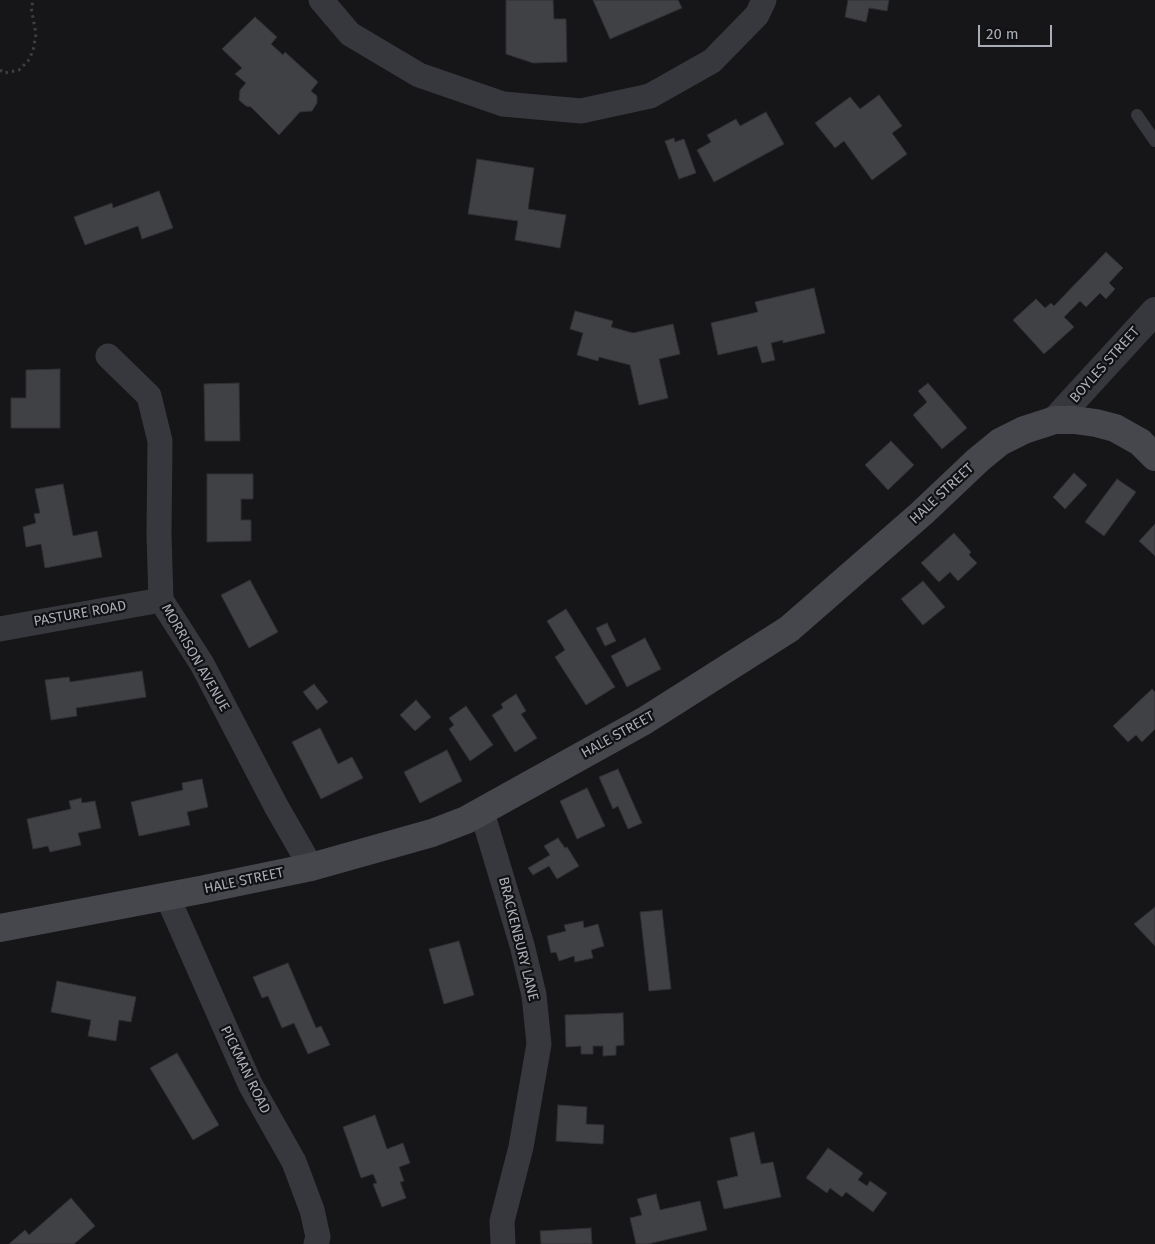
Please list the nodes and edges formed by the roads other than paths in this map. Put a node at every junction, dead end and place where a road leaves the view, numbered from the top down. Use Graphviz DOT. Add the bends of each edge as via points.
graph roads {
  1 [pos="321,0"];
  2 [pos="764,0"];
  3 [pos="1137,115"];
  4 [pos="1155,141"];
  5 [pos="1155,311"];
  6 [pos="108,356"];
  7 [pos="1055,420"];
  8 [pos="1155,457"];
  9 [pos="161,600"];
  10 [pos="0,629"];
  11 [pos="482,812"];
  12 [pos="312,867"];
  13 [pos="167,896"];
  14 [pos="0,928"];
  15 [pos="316,1244"];
  16 [pos="503,1244"];
  1 -- 2 [label="street" via="350,34 419,75 503,104 581,110 650,96 712,61 757,15"];
  3 -- 4 [label="lane"];
  5 -- 7 [label="street, BOYLES STREET"];
  6 -- 9 [label="street, MORRISON AVENUE" via="149,396 160,442"];
  7 -- 8 [label="main road, HALE STREET" via="1115,428 1140,442"];
  7 -- 11 [label="main road, HALE STREET" via="1000,442 789,629 644,721"];
  9 -- 10 [label="street, PASTURE ROAD"];
  9 -- 12 [label="street, MORRISON AVENUE" via="202,664 276,806"];
  11 -- 12 [label="main road, HALE STREET" via="432,833"];
  11 -- 16 [label="street, BRACKENBURY LANE" via="522,945 534,995 539,1044 521,1147 502,1221"];
  12 -- 13 [label="main road, HALE STREET"];
  13 -- 14 [label="main road, HALE STREET"];
  13 -- 15 [label="street, PICKMAN ROAD" via="250,1084 294,1162 312,1210 318,1236"];
}
